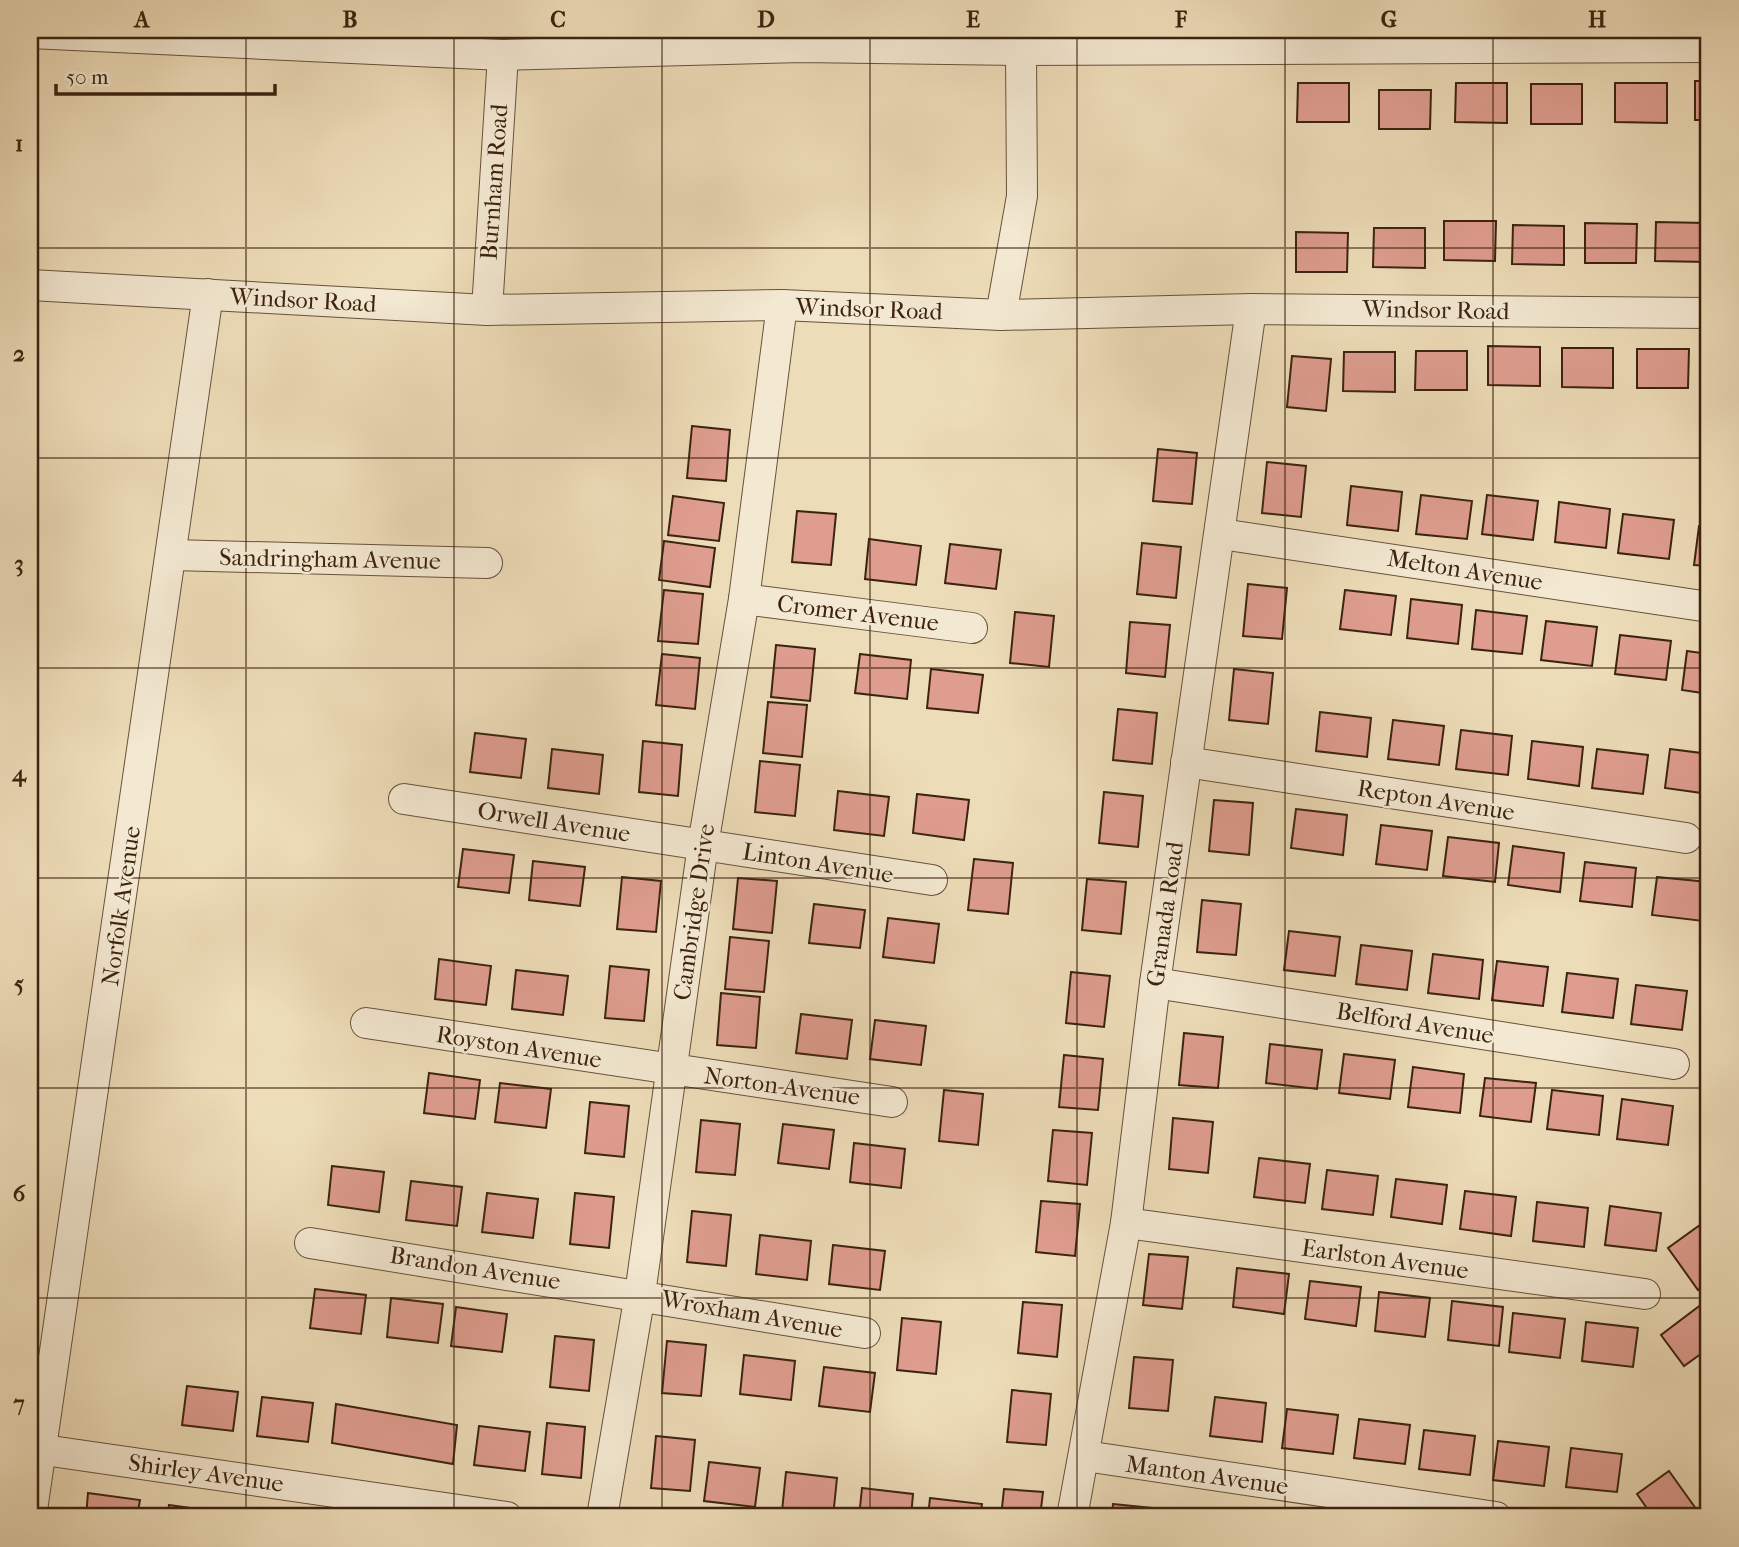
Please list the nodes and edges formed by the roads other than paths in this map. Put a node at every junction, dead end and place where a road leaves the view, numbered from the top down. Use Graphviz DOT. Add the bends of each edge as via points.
graph roads {
  1 [pos="30,33"];
  2 [pos="803,39"];
  3 [pos="1709,47"];
  4 [pos="1021,50"];
  5 [pos="503,55"];
  6 [pos="30,285"];
  7 [pos="208,294"];
  8 [pos="782,305"];
  9 [pos="1251,309"];
  10 [pos="487,310"];
  11 [pos="1709,313"];
  12 [pos="1001,315"];
  13 [pos="1221,534"];
  14 [pos="172,555"];
  15 [pos="487,563"];
  16 [pos="744,599"];
  17 [pos="1709,607"];
  18 [pos="972,628"];
  19 [pos="1186,762"];
  20 [pos="404,799"];
  21 [pos="1686,838"];
  22 [pos="704,845"];
  23 [pos="932,880"];
  24 [pos="1155,983"];
  25 [pos="366,1023"];
  26 [pos="1674,1064"];
  27 [pos="671,1070"];
  28 [pos="892,1102"];
  29 [pos="1126,1223"];
  30 [pos="310,1243"];
  31 [pos="640,1294"];
  32 [pos="1645,1294"];
  33 [pos="865,1333"];
  34 [pos="36,1448"];
  35 [pos="1085,1457"];
  36 [pos="32,1517"];
  37 [pos="508,1517"];
  38 [pos="602,1517"];
  39 [pos="1072,1517"];
  40 [pos="1496,1517"];
  1 -- 5 [label="street"];
  2 -- 4 [label="street"];
  2 -- 5 [label="street"];
  3 -- 4 [label="street"];
  4 -- 12 [label="street" via="1022,196"];
  5 -- 10 [label="street, Burnham Road"];
  6 -- 7 [label="street, Windsor Road"];
  7 -- 10 [label="street, Windsor Road"];
  7 -- 14 [label="street, Norfolk Avenue"];
  8 -- 10 [label="street, Windsor Road"];
  8 -- 12 [label="street, Windsor Road"];
  8 -- 16 [label="street, Cambridge Drive"];
  9 -- 11 [label="street, Windsor Road"];
  9 -- 12 [label="street, Windsor Road"];
  9 -- 13 [label="street, Granada Road"];
  13 -- 17 [label="street, Melton Avenue"];
  13 -- 19 [label="street, Granada Road"];
  14 -- 15 [label="street, Sandringham Avenue"];
  14 -- 34 [label="street, Norfolk Avenue"];
  16 -- 18 [label="street, Cromer Avenue"];
  16 -- 22 [label="street, Cambridge Drive"];
  19 -- 21 [label="street, Repton Avenue"];
  19 -- 24 [label="street, Granada Road"];
  20 -- 22 [label="street, Orwell Avenue"];
  22 -- 23 [label="street, Linton Avenue"];
  22 -- 27 [label="street, Cambridge Drive"];
  24 -- 26 [label="street, Belford Avenue"];
  24 -- 29 [label="street, Granada Road"];
  25 -- 27 [label="street, Royston Avenue"];
  27 -- 28 [label="street, Norton Avenue"];
  27 -- 31 [label="street, Cambridge Drive"];
  29 -- 32 [label="street, Earlston Avenue"];
  29 -- 35 [label="street, Granada Road"];
  30 -- 31 [label="street, Brandon Avenue"];
  31 -- 33 [label="street, Wroxham Avenue"];
  31 -- 38 [label="street, Cambridge Drive"];
  34 -- 36 [label="street, Norfolk Avenue"];
  34 -- 37 [label="street, Shirley Avenue"];
  35 -- 39 [label="street, Granada Road"];
  35 -- 40 [label="street, Manton Avenue"];
}
